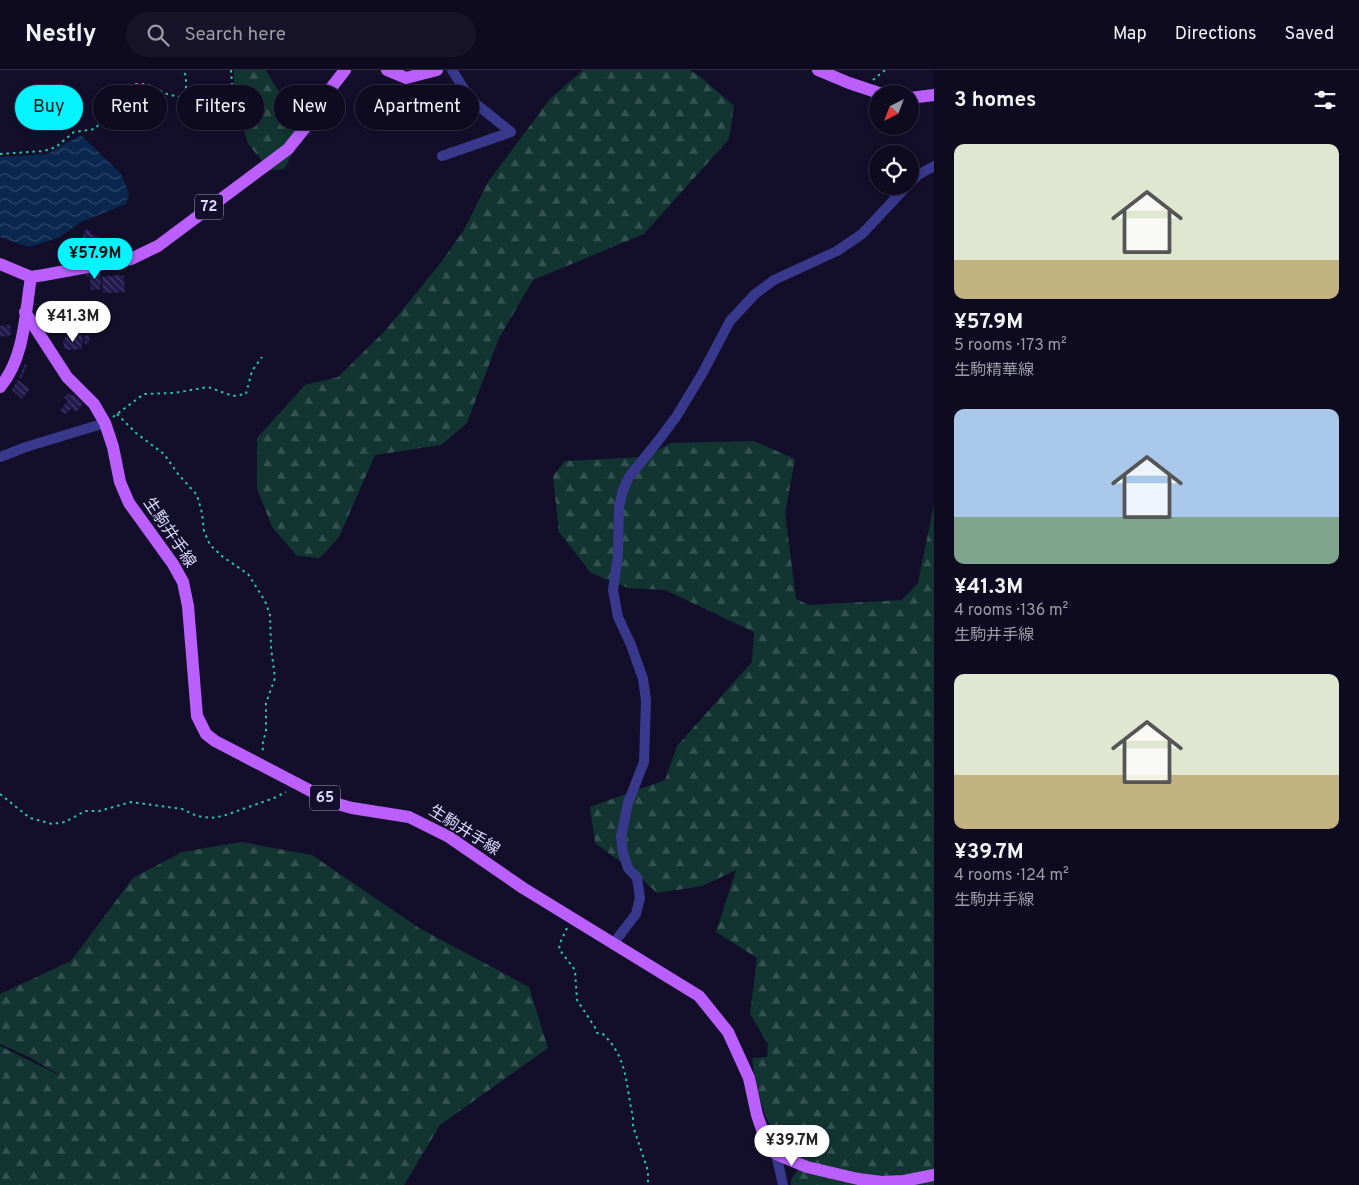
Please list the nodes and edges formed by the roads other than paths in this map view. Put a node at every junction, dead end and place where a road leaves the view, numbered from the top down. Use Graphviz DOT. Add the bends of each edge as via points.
graph roads {
  1 [pos="345,70"];
  2 [pos="387,70"];
  3 [pos="437,70"];
  4 [pos="452,70"];
  5 [pos="818,70"];
  6 [pos="869,90"];
  7 [pos="934,95"];
  8 [pos="919,97"];
  9 [pos="442,156"];
  10 [pos="934,166"];
  11 [pos="919,174"];
  12 [pos="899,195"];
  13 [pos="0,264"];
  14 [pos="31,277"];
  15 [pos="25,312"];
  16 [pos="0,387"];
  17 [pos="105,422"];
  18 [pos="0,457"];
  19 [pos="613,944"];
  20 [pos="776,1154"];
  21 [pos="934,1175"];
  22 [pos="783,1185"];
  1 -- 14 [label="main road, 72" via="288,149 158,246 131,259"];
  2 -- 3 [label="main road" via="406,78"];
  4 -- 9 [label="street" via="471,100 511,132"];
  5 -- 6 [label="main road"];
  7 -- 8 [label="main road"];
  10 -- 11 [label="street"];
  12 -- 19 [label="street" via="862,234 837,251 774,280 755,294 730,321 676,416 629,477 623,490 613,590 618,616 643,680 646,700 644,762 628,803 621,837 628,868 637,878 640,898 636,914"];
  13 -- 14 [label="main road"];
  14 -- 15 [label="main road"];
  15 -- 16 [label="main road" via="19,350"];
  15 -- 17 [label="main road, 生駒井手線 / 65" via="67,377 94,404"];
  17 -- 18 [label="street"];
  17 -- 19 [label="main road, 生駒井手線 / 65" via="129,504 183,582 197,716 206,734 334,803 410,816 449,837"];
  19 -- 20 [label="main road, 生駒井手線 / 65" via="699,996 728,1032 749,1078 756,1115 767,1144"];
  20 -- 21 [label="main road" via="807,1167 858,1179 904,1181"];
  20 -- 22 [label="street"];
}
